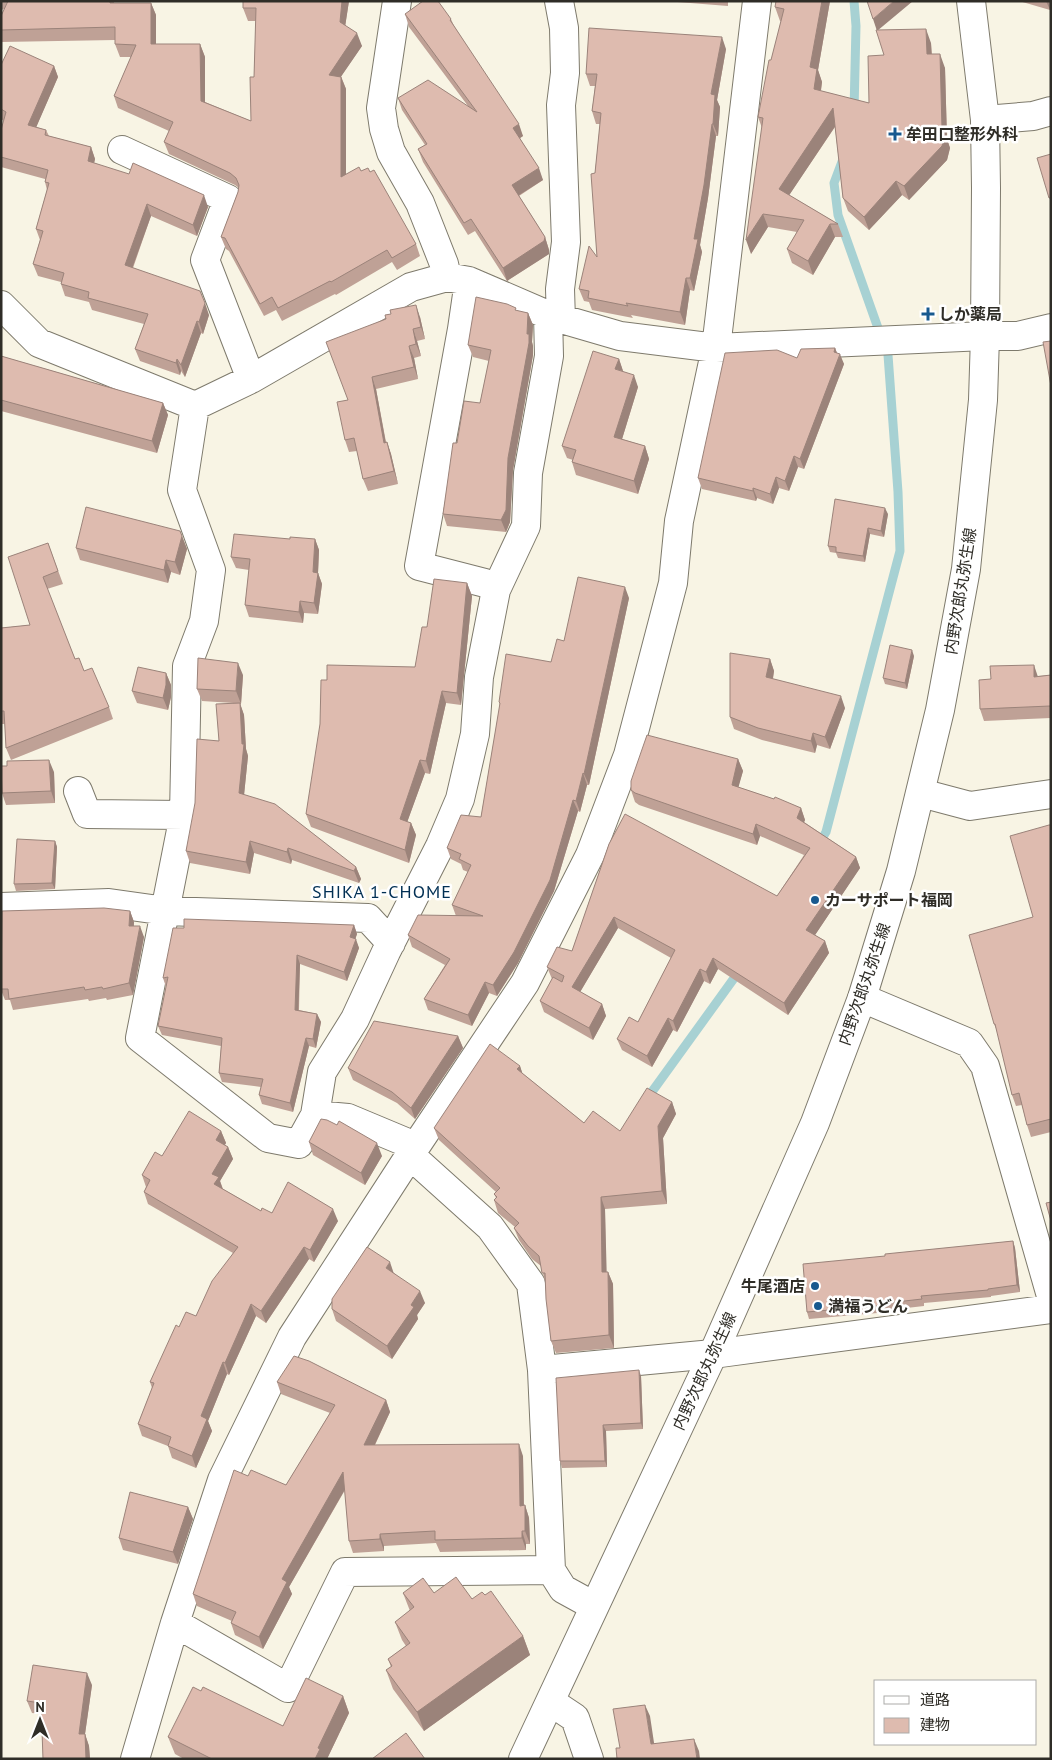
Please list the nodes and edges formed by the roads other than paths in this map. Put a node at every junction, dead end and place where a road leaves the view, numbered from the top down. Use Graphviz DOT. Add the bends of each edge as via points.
graph roads {
  1 [pos="397,1"];
  2 [pos="559,1"];
  3 [pos="757,1"];
  4 [pos="971,1"];
  5 [pos="1051,112"];
  6 [pos="985,120"];
  7 [pos="122,150"];
  8 [pos="458,279"];
  9 [pos="1,305"];
  10 [pos="555,317"];
  11 [pos="1051,328"];
  12 [pos="985,336"];
  13 [pos="716,348"];
  14 [pos="251,379"];
  15 [pos="195,406"];
  16 [pos="496,590"];
  17 [pos="78,791"];
  18 [pos="921,793"];
  19 [pos="1051,794"];
  20 [pos="184,815"];
  21 [pos="1,907"];
  22 [pos="166,911"];
  23 [pos="391,942"];
  24 [pos="862,998"];
  25 [pos="315,1115"];
  26 [pos="412,1151"];
  27 [pos="1051,1296"];
  28 [pos="1051,1309"];
  29 [pos="713,1354"];
  30 [pos="542,1370"];
  31 [pos="551,1570"];
  32 [pos="594,1606"];
  33 [pos="175,1623"];
  34 [pos="551,1702"];
  35 [pos="135,1759"];
  36 [pos="523,1759"];
  37 [pos="589,1759"];
  1 -- 8 [label="street" via="381,108 384,129 391,152 420,203 444,264"];
  2 -- 10 [label="street" via="564,28 565,74 561,105 566,242"];
  3 -- 13 [label="street"];
  4 -- 6 [label="street, 内野次郎丸弥生線"];
  5 -- 6 [label="street"];
  6 -- 12 [label="street, 内野次郎丸弥生線"];
  7 -- 14 [label="street" via="228,199 205,260"];
  8 -- 10 [label="street"];
  8 -- 14 [label="street" via="411,287"];
  8 -- 16 [label="street" via="462,329 419,566 485,583"];
  9 -- 15 [label="street" via="39,342"];
  10 -- 13 [label="street" via="620,336"];
  10 -- 16 [label="street" via="528,473 526,526"];
  11 -- 12 [label="street" via="1018,336"];
  12 -- 13 [label="street"];
  12 -- 18 [label="street, 内野次郎丸弥生線" via="966,569"];
  13 -- 26 [label="street" via="679,521 673,583 624,764 590,855 525,983"];
  14 -- 15 [label="street"];
  15 -- 20 [label="street" via="182,490 211,570 204,621 187,666"];
  16 -- 23 [label="street" via="479,677 475,734 460,799"];
  17 -- 20 [label="street" via="87,814"];
  18 -- 19 [label="street" via="970,806"];
  18 -- 24 [label="street, 内野次郎丸弥生線"];
  20 -- 22 [label="street"];
  21 -- 22 [label="street" via="109,903"];
  22 -- 23 [label="street" via="368,918"];
  22 -- 25 [label="street" via="140,1038 268,1138 299,1144"];
  23 -- 25 [label="street" via="355,1019 322,1072"];
  24 -- 27 [label="street" via="969,1043 985,1066"];
  24 -- 29 [label="street, 内野次郎丸弥生線" via="815,1123"];
  25 -- 26 [label="street" via="348,1118"];
  26 -- 30 [label="street" via="490,1227 530,1284"];
  26 -- 33 [label="street" via="292,1337 222,1480"];
  28 -- 29 [label="street"];
  29 -- 30 [label="street"];
  29 -- 32 [label="street, 内野次郎丸弥生線"];
  30 -- 31 [label="street"];
  31 -- 32 [label="street" via="563,1589"];
  31 -- 33 [label="street" via="345,1572 288,1688"];
  32 -- 34 [label="street, 内野次郎丸弥生線"];
  33 -- 35 [label="street"];
  34 -- 36 [label="street, 内野次郎丸弥生線"];
  34 -- 37 [label="street" via="575,1718"];
}
